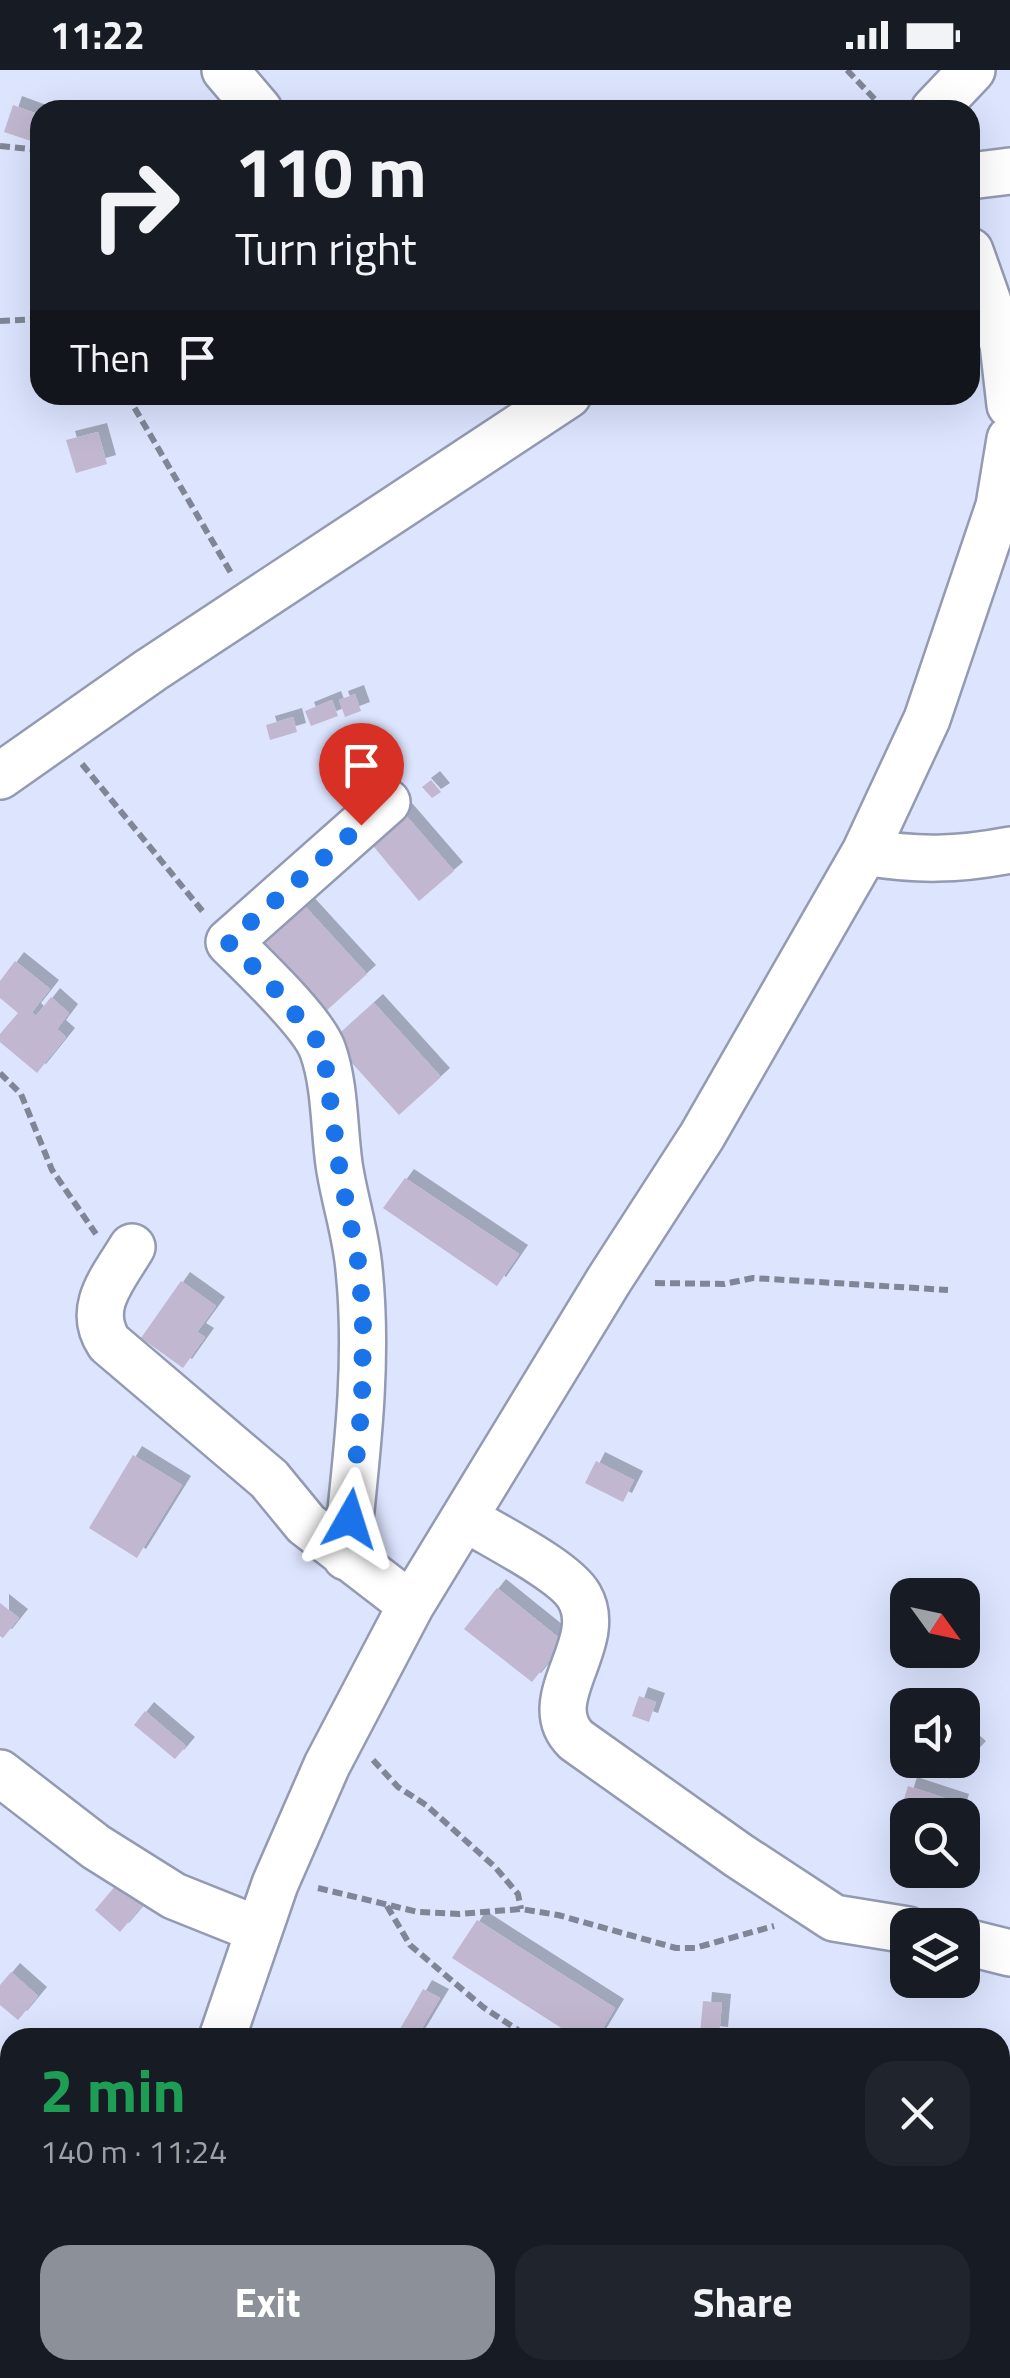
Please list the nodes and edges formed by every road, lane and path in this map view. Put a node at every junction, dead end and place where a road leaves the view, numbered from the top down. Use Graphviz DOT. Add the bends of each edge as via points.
graph roads {
  1 [pos="225,70"];
  2 [pos="847,70"];
  3 [pos="972,70"];
  4 [pos="250,100"];
  5 [pos="876,100"];
  6 [pos="944,100"];
  7 [pos="0,146"];
  8 [pos="30,149"];
  9 [pos="1010,171"];
  10 [pos="980,175"];
  11 [pos="980,278"];
  12 [pos="30,319"];
  13 [pos="0,320"];
  14 [pos="134,405"];
  15 [pos="1010,405"];
  16 [pos="517,409"];
  17 [pos="1010,439"];
  18 [pos="250,604"];
  19 [pos="59,736"];
  20 [pos="0,776"];
  21 [pos="387,802"];
  22 [pos="1010,850"];
  23 [pos="866,852"];
  24 [pos="228,942"];
  25 [pos="0,1074"];
  26 [pos="126,1257"];
  27 [pos="610,1280"];
  28 [pos="948,1290"];
  29 [pos="465,1518"];
  30 [pos="346,1557"];
  31 [pos="411,1605"];
  32 [pos="327,1765"];
  33 [pos="0,1774"];
  34 [pos="314,1886"];
  35 [pos="387,1905"];
  36 [pos="521,1909"];
  37 [pos="834,1918"];
  38 [pos="890,1927"];
  39 [pos="259,1930"];
  40 [pos="980,1945"];
  41 [pos="1010,1952"];
  42 [pos="225,2028"];
  43 [pos="515,2028"];
  1 -- 4 [label="street"];
  2 -- 5 [label="path"];
  3 -- 6 [label="street"];
  7 -- 8 [label="path"];
  9 -- 10 [label="street"];
  11 -- 15 [label="street" via="1003,344"];
  12 -- 13 [label="path"];
  14 -- 18 [label="path"];
  16 -- 18 [label="street"];
  17 -- 23 [label="street" via="999,506 927,719"];
  18 -- 19 [label="street"];
  19 -- 20 [label="street"];
  19 -- 24 [label="path"];
  21 -- 24 [label="street"];
  22 -- 23 [label="street" via="956,860"];
  23 -- 27 [label="street" via="702,1136"];
  24 -- 30 [label="street" via="323,1048 363,1319 362,1404"];
  25 -- 26 [label="path" via="21,1094 52,1170"];
  26 -- 30 [label="street" via="99,1309 98,1326 109,1343 269,1478 306,1524"];
  27 -- 28 [label="path" via="724,1284 753,1278"];
  27 -- 29 [label="street"];
  29 -- 31 [label="street"];
  29 -- 37 [label="street" via="566,1580 580,1598 582,1644 561,1712 564,1729"];
  30 -- 31 [label="street"];
  31 -- 32 [label="street"];
  32 -- 36 [label="path" via="355,1747 364,1753 495,1867 518,1894"];
  32 -- 39 [label="street"];
  33 -- 39 [label="street" via="174,1896"];
  34 -- 35 [label="path"];
  35 -- 36 [label="path" via="459,1914"];
  35 -- 43 [label="path" via="410,1945"];
  36 -- 37 [label="path" via="676,1948"];
  37 -- 38 [label="street"];
  39 -- 42 [label="street"];
  40 -- 41 [label="street"];
}
